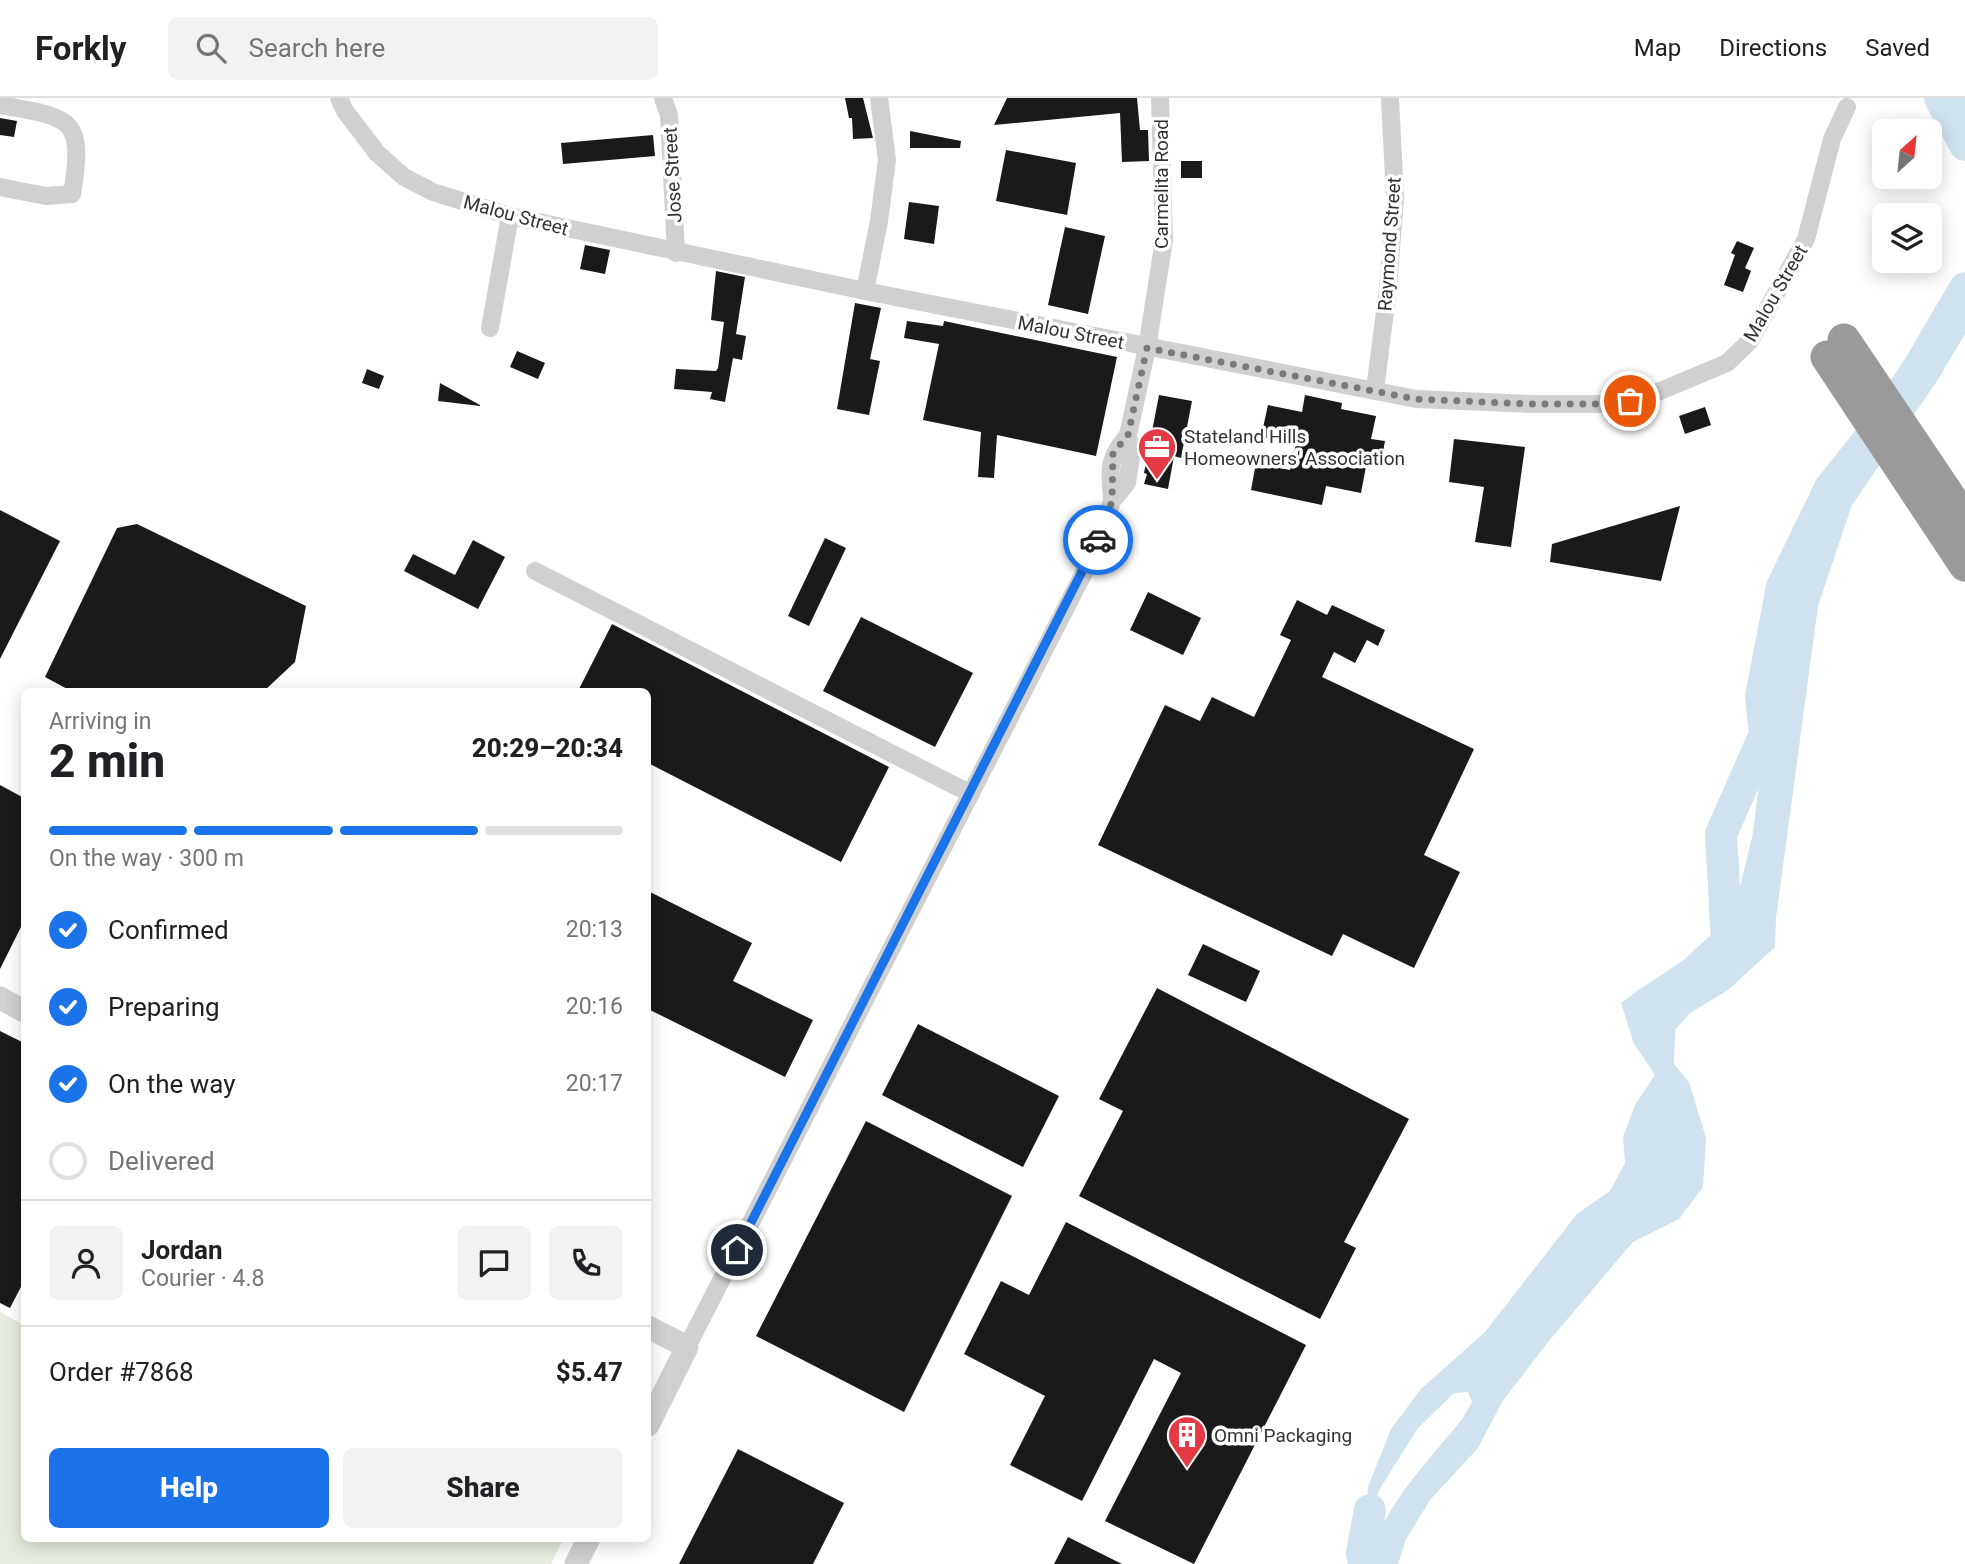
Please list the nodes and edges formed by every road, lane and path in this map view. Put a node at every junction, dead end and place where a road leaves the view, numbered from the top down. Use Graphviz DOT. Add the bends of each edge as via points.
graph roads {
  1 [pos="339,98"];
  2 [pos="663,98"];
  3 [pos="879,98"];
  4 [pos="1160,98"];
  5 [pos="1390,98"];
  6 [pos="0,104"];
  7 [pos="1847,107"];
  8 [pos="0,187"];
  9 [pos="510,216"];
  10 [pos="676,253"];
  11 [pos="865,291"];
  12 [pos="490,328"];
  13 [pos="1147,348"];
  14 [pos="1375,390"];
  15 [pos="1965,520"];
  16 [pos="1965,565"];
  17 [pos="535,571"];
  18 [pos="971,793"];
  19 [pos="0,998"];
  20 [pos="21,1009"];
  21 [pos="651,1329"];
  22 [pos="687,1347"];
  23 [pos="651,1418"];
  24 [pos="587,1542"];
  25 [pos="576,1564"];
  1 -- 9 [label="street, Malou Street" via="377,153 404,177 433,192"];
  2 -- 10 [label="street, Jose Street" via="669,116"];
  3 -- 11 [label="street" via="887,160"];
  4 -- 13 [label="street, Carmelita Road" via="1164,240"];
  5 -- 14 [label="street, Raymond Street" via="1395,198"];
  6 -- 8 [label="street" via="51,114 69,126 78,141 72,194 46,196"];
  7 -- 14 [label="street, Malou Street" via="1832,139 1806,239 1750,341 1727,363 1646,397 1613,404 1416,399"];
  9 -- 10 [label="street, Malou Street"];
  9 -- 12 [label="street"];
  10 -- 11 [label="street, Malou Street"];
  11 -- 13 [label="street, Malou Street"];
  13 -- 14 [label="street, Malou Street"];
  13 -- 18 [label="street, Carmelita Road" via="1128,435 1127,483 1112,501 1094,553"];
  15 -- 16 [label="highway" via="1835,349"];
  17 -- 18 [label="street"];
  18 -- 22 [label="street, Carmelita Road"];
  19 -- 20 [label="street"];
  21 -- 22 [label="street"];
  22 -- 23 [label="street, Carmelita Road"];
  24 -- 25 [label="street"];
}
